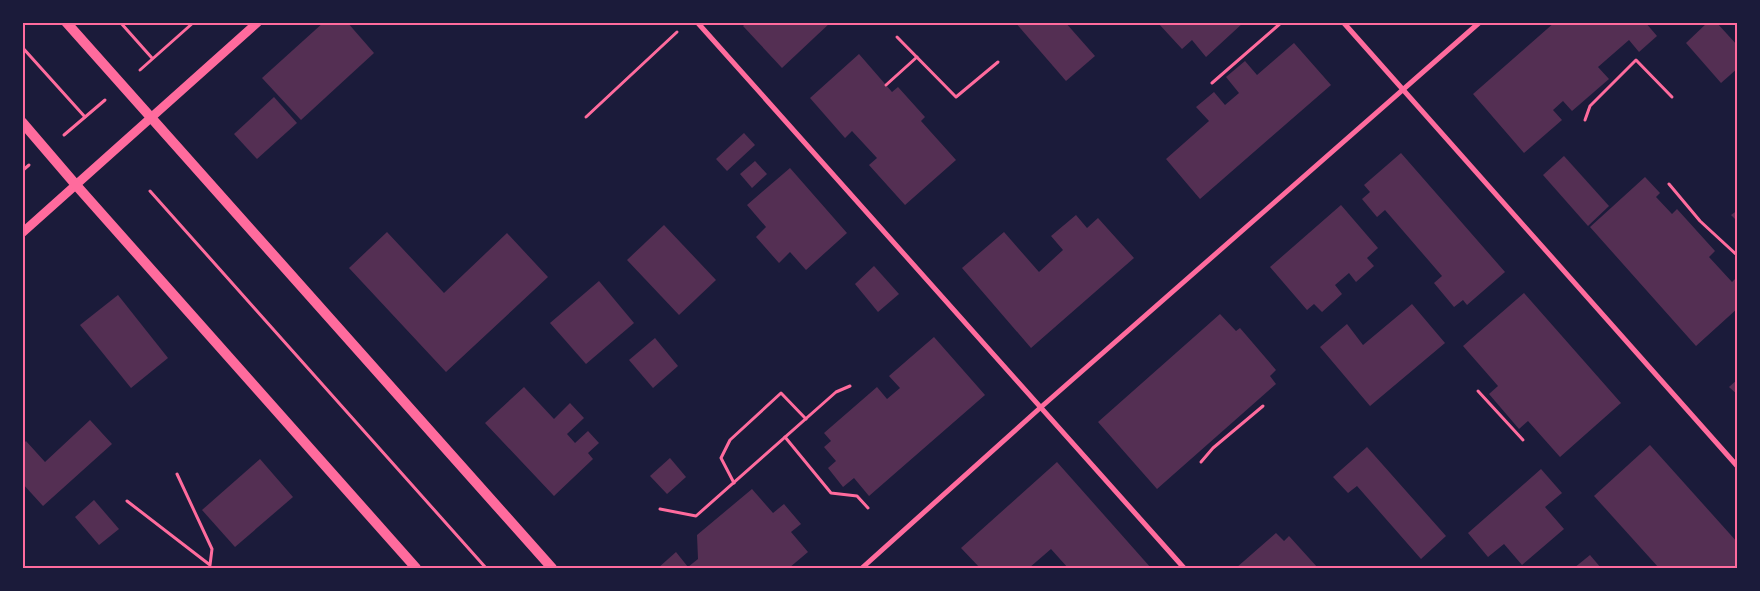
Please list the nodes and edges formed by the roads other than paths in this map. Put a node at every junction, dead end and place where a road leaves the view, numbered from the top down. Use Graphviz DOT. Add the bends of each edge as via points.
graph roads {
  1 [pos="66,22"];
  2 [pos="258,22"];
  3 [pos="697,22"];
  4 [pos="1343,22"];
  5 [pos="1480,22"];
  6 [pos="1403,92"];
  7 [pos="151,118"];
  8 [pos="22,122"];
  9 [pos="76,185"];
  10 [pos="22,233"];
  11 [pos="1040,408"];
  12 [pos="1738,467"];
  13 [pos="416,568"];
  14 [pos="552,568"];
  15 [pos="862,568"];
  16 [pos="1184,568"];
  1 -- 7 [label="main road"];
  2 -- 7 [label="street"];
  3 -- 11 [label="street"];
  4 -- 6 [label="street"];
  5 -- 6 [label="street"];
  6 -- 11 [label="street"];
  6 -- 12 [label="street"];
  7 -- 9 [label="street"];
  7 -- 14 [label="main road"];
  8 -- 9 [label="main road"];
  9 -- 10 [label="street"];
  9 -- 13 [label="main road"];
  11 -- 15 [label="street"];
  11 -- 16 [label="street"];
}
